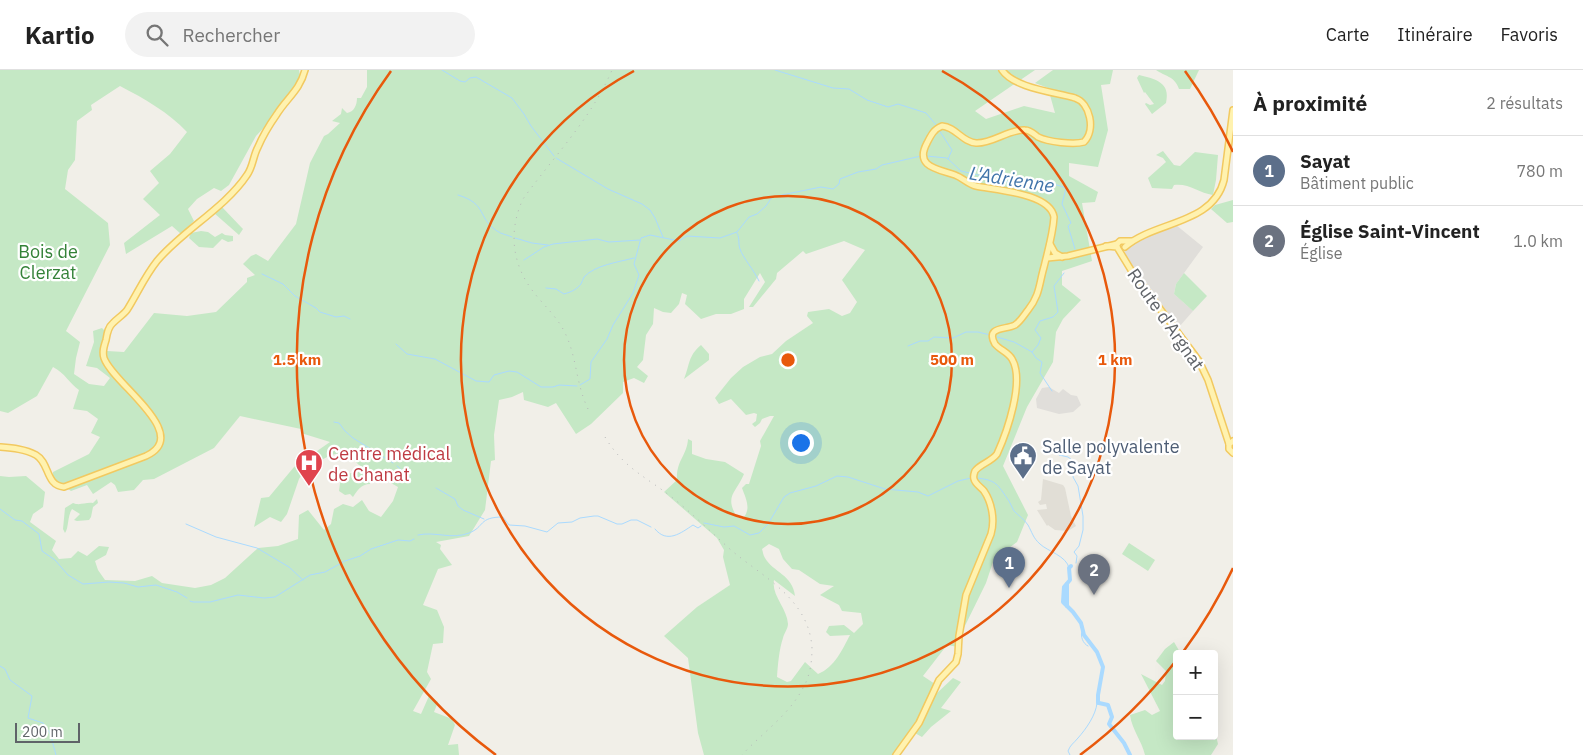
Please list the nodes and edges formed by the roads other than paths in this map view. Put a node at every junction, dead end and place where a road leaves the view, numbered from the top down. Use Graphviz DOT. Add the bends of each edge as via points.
graph roads {
  1 [pos="305,70"];
  2 [pos="1002,70"];
  3 [pos="1233,110"];
  4 [pos="1050,244"];
  5 [pos="1121,246"];
  6 [pos="1063,257"];
  7 [pos="1047,258"];
  8 [pos="1231,442"];
  9 [pos="0,446"];
  10 [pos="1233,454"];
  11 [pos="896,755"];
  1 -- 9 [label="main road" via="294,95 279,111 258,145 248,174 158,259 126,311 107,334 105,360 158,426 162,438 157,449 146,456 59,486 52,482 36,456"];
  2 -- 4 [label="main road" via="1018,82 1083,102 1089,115 1086,140 1076,144 1060,142 1022,130 978,143 965,140 952,129 942,126 933,132 923,157 930,166 959,176 970,184 1023,194 1050,207 1054,217"];
  3 -- 5 [label="main road" via="1224,180 1215,198 1199,212"];
  4 -- 6 [label="main road" via="1055,253"];
  4 -- 7 [label="main road"];
  5 -- 6 [label="main road" via="1106,246"];
  5 -- 8 [label="main road, Route d'Argnat" via="1125,260 1199,361"];
  6 -- 7 [label="main road"];
  7 -- 11 [label="main road" via="1039,291 1031,306 1018,323 1000,328 993,335 995,344 1013,360 1016,396 994,458 974,474 974,480 988,501 993,526 966,595 957,658 939,680 919,723"];
  8 -- 10 [label="main road, Route d'Argnat" via="1229,449"];
}
